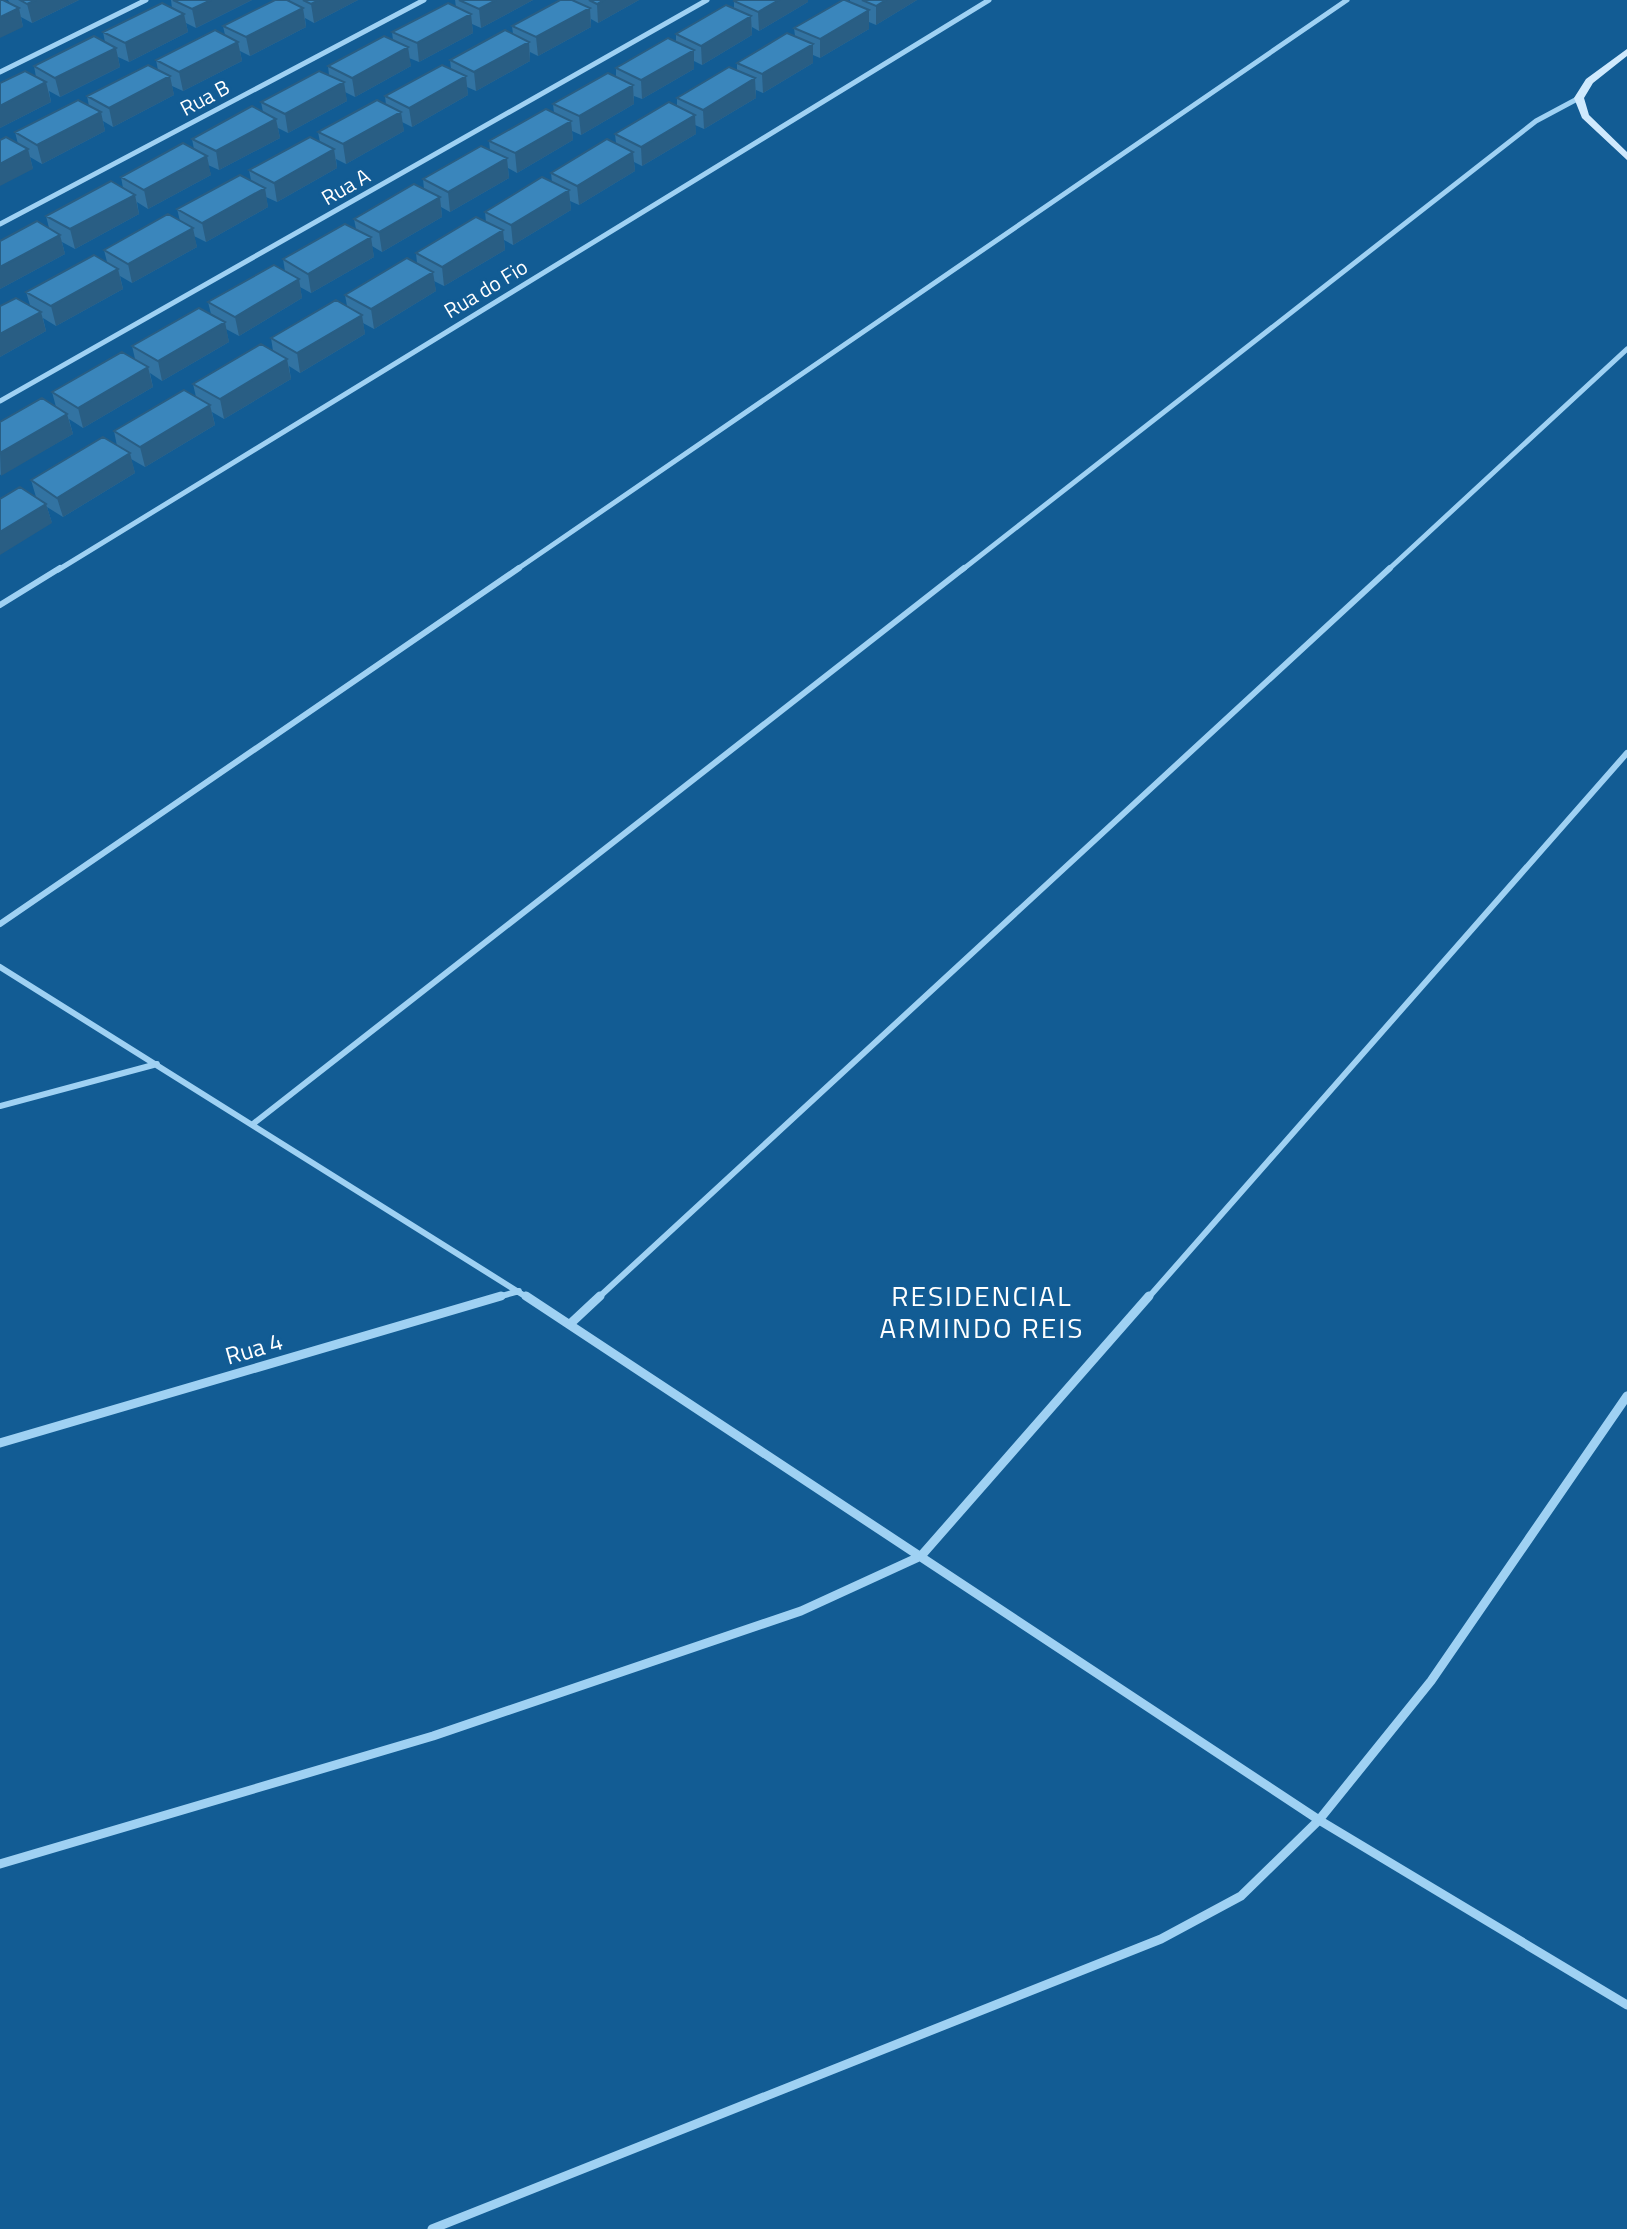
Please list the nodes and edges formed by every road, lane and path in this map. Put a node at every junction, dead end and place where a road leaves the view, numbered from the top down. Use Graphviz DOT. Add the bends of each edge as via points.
graph roads {
  1 [pos="146,0"];
  2 [pos="424,0"];
  3 [pos="707,0"];
  4 [pos="989,0"];
  5 [pos="1347,0"];
  6 [pos="1627,52"];
  7 [pos="0,72"];
  8 [pos="1579,98"];
  9 [pos="1627,157"];
  10 [pos="0,224"];
  11 [pos="1627,349"];
  12 [pos="0,401"];
  13 [pos="0,605"];
  14 [pos="1627,753"];
  15 [pos="0,923"];
  16 [pos="0,967"];
  17 [pos="157,1064"];
  18 [pos="0,1106"];
  19 [pos="253,1124"];
  20 [pos="519,1291"];
  21 [pos="570,1324"];
  22 [pos="1627,1396"];
  23 [pos="0,1443"];
  24 [pos="921,1556"];
  25 [pos="1319,1820"];
  26 [pos="0,1864"];
  27 [pos="1627,2005"];
  28 [pos="432,2229"];
  1 -- 7 [label="street"];
  2 -- 10 [label="street, Rua B"];
  3 -- 12 [label="street, Rua A"];
  4 -- 13 [label="street, Rua do Fio"];
  5 -- 15 [label="street"];
  6 -- 8 [label="main road" via="1589,81"];
  8 -- 9 [label="main road" via="1585,116"];
  8 -- 19 [label="street" via="1536,121"];
  11 -- 21 [label="street"];
  14 -- 24 [label="street"];
  16 -- 17 [label="street"];
  17 -- 18 [label="street"];
  17 -- 19 [label="street"];
  19 -- 20 [label="street"];
  20 -- 21 [label="street"];
  20 -- 23 [label="street, Rua 4"];
  21 -- 24 [label="street"];
  22 -- 25 [label="street" via="1431,1681"];
  24 -- 25 [label="street"];
  24 -- 26 [label="street" via="801,1611 433,1736"];
  25 -- 27 [label="street"];
  25 -- 28 [label="street" via="1241,1896 1161,1940"];
}
